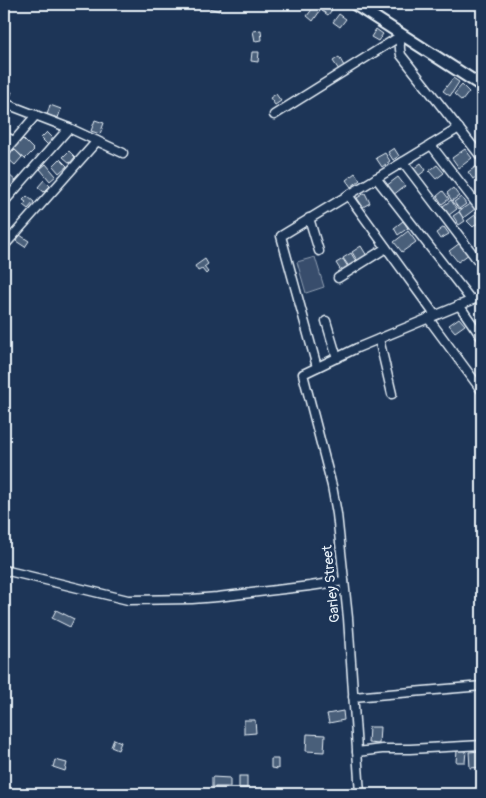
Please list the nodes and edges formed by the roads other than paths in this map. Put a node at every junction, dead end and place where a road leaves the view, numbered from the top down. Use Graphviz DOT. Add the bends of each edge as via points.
graph roads {
  1 [pos="354,4"];
  2 [pos="402,35"];
  3 [pos="482,86"];
  4 [pos="4,103"];
  5 [pos="36,115"];
  6 [pos="274,115"];
  7 [pos="68,128"];
  8 [pos="459,128"];
  9 [pos="4,136"];
  10 [pos="14,141"];
  11 [pos="97,141"];
  12 [pos="431,145"];
  13 [pos="4,153"];
  14 [pos="123,153"];
  15 [pos="482,158"];
  16 [pos="403,162"];
  17 [pos="376,178"];
  18 [pos="348,195"];
  19 [pos="4,202"];
  20 [pos="482,210"];
  21 [pos="309,218"];
  22 [pos="4,246"];
  23 [pos="386,248"];
  24 [pos="319,251"];
  25 [pos="482,266"];
  26 [pos="338,278"];
  27 [pos="482,296"];
  28 [pos="471,300"];
  29 [pos="459,305"];
  30 [pos="432,317"];
  31 [pos="326,321"];
  32 [pos="482,338"];
  33 [pos="378,339"];
  34 [pos="337,358"];
  35 [pos="317,367"];
  36 [pos="482,391"];
  37 [pos="392,394"];
  38 [pos="4,570"];
  39 [pos="344,581"];
  40 [pos="482,686"];
  41 [pos="353,697"];
  42 [pos="482,744"];
  43 [pos="357,752"];
  44 [pos="360,794"];
  1 -- 2 [label="main road"];
  2 -- 3 [label="main road"];
  2 -- 6 [label="street"];
  2 -- 8 [label="street" via="401,55"];
  4 -- 5 [label="street"];
  5 -- 7 [label="street"];
  5 -- 10 [label="street"];
  7 -- 11 [label="street"];
  7 -- 19 [label="street"];
  8 -- 12 [label="street"];
  8 -- 15 [label="street"];
  9 -- 10 [label="street"];
  10 -- 13 [label="street"];
  11 -- 14 [label="street"];
  11 -- 22 [label="street"];
  12 -- 16 [label="street"];
  12 -- 20 [label="street"];
  16 -- 17 [label="street"];
  16 -- 25 [label="street"];
  17 -- 18 [label="street"];
  17 -- 28 [label="street"];
  18 -- 21 [label="street"];
  18 -- 23 [label="street"];
  21 -- 24 [label="street"];
  21 -- 35 [label="street" via="281,236"];
  23 -- 26 [label="street"];
  23 -- 30 [label="street"];
  27 -- 28 [label="street"];
  28 -- 29 [label="street"];
  29 -- 30 [label="street"];
  29 -- 32 [label="street"];
  30 -- 33 [label="street"];
  30 -- 36 [label="street"];
  31 -- 34 [label="street"];
  33 -- 34 [label="street"];
  33 -- 37 [label="street"];
  34 -- 35 [label="street"];
  35 -- 39 [label="street, Garley Street" via="303,374 332,486"];
  38 -- 39 [label="street" via="128,600 217,597"];
  39 -- 41 [label="street, Garley Street"];
  40 -- 41 [label="street"];
  41 -- 43 [label="street, Garley Street"];
  42 -- 43 [label="street"];
  43 -- 44 [label="street, Garley Street"];
}
